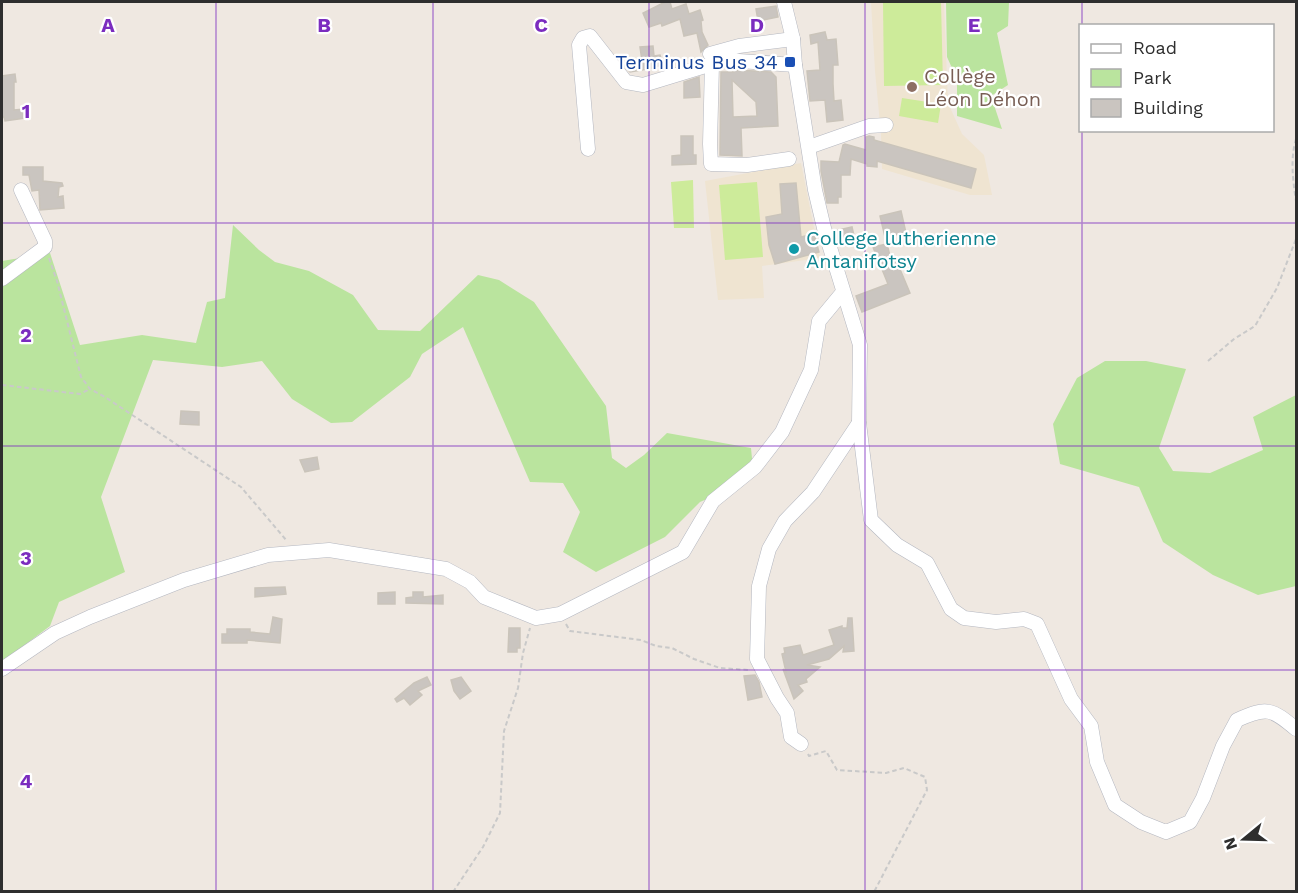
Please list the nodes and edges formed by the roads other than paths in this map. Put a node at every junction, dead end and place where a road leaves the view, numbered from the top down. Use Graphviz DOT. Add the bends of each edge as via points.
graph roads {
  1 [pos="784,2"];
  2 [pos="793,39"];
  3 [pos="711,59"];
  4 [pos="795,65"];
  5 [pos="886,125"];
  6 [pos="808,147"];
  7 [pos="588,149"];
  8 [pos="789,159"];
  9 [pos="21,190"];
  10 [pos="2,279"];
  11 [pos="843,292"];
  12 [pos="859,423"];
  13 [pos="2,669"];
  14 [pos="1296,729"];
  15 [pos="801,744"];
  1 -- 2 [label="street"];
  2 -- 3 [label="street" via="739,46"];
  2 -- 4 [label="street"];
  3 -- 4 [label="street"];
  3 -- 7 [label="street" via="643,85 626,82 590,36 583,38 579,45"];
  3 -- 8 [label="street" via="711,164 747,165"];
  4 -- 6 [label="street"];
  5 -- 6 [label="street" via="869,126"];
  6 -- 11 [label="street" via="824,228"];
  9 -- 10 [label="street" via="45,248"];
  11 -- 12 [label="street" via="860,345"];
  11 -- 13 [label="street" via="819,321 812,370 782,432 755,467 712,501 683,552 560,614 536,618 484,597 470,582 446,569 329,550 297,552 238,563 141,596 55,633"];
  12 -- 14 [label="street" via="871,520 897,545 927,563 951,609 964,618 996,622 1024,619 1037,624 1071,699 1090,726 1097,762 1115,805 1166,832 1190,822 1237,720 1263,711 1277,713"];
  12 -- 15 [label="street" via="813,492 785,521 769,549 759,586 757,659 787,712 791,736"];
}
